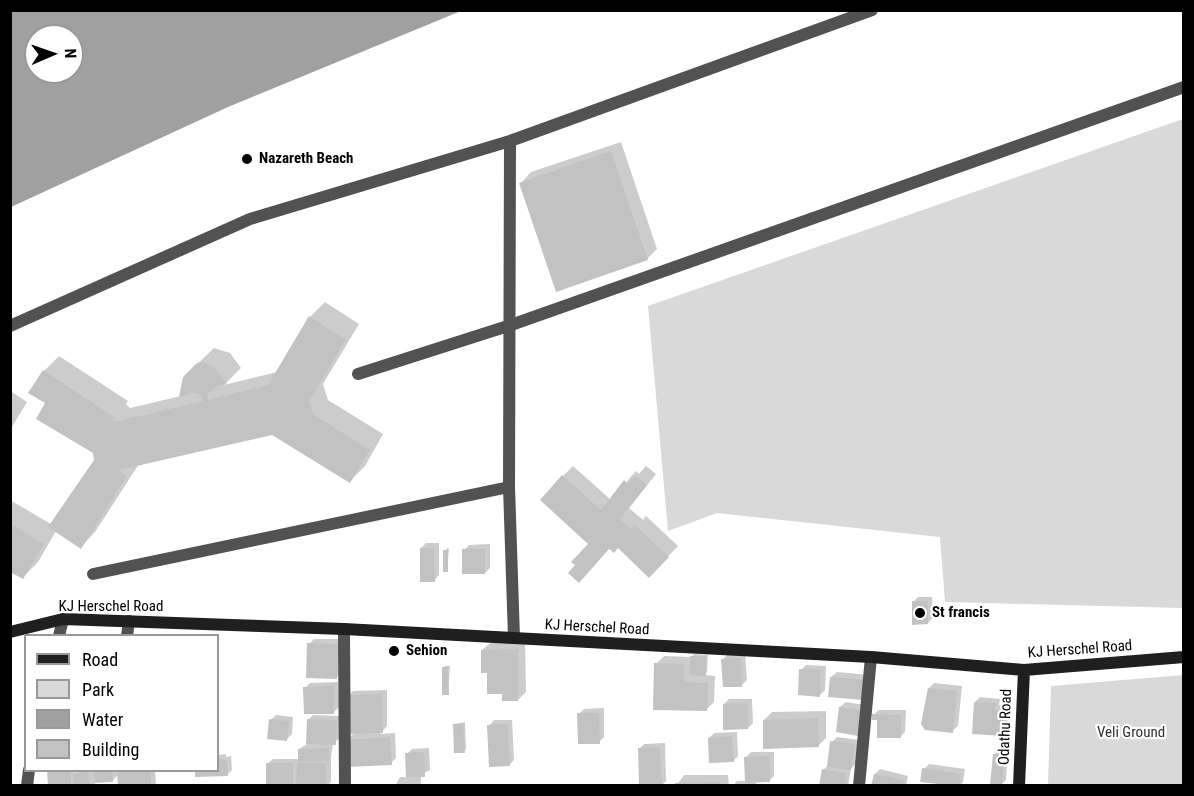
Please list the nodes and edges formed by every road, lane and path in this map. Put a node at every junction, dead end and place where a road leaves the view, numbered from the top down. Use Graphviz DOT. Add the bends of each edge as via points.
graph roads {
  1 [pos="872,10"];
  2 [pos="1184,87"];
  3 [pos="510,141"];
  4 [pos="511,325"];
  5 [pos="10,326"];
  6 [pos="358,374"];
  7 [pos="508,487"];
  8 [pos="93,574"];
  9 [pos="63,619"];
  10 [pos="129,621"];
  11 [pos="344,629"];
  12 [pos="10,632"];
  13 [pos="59,634"];
  14 [pos="128,634"];
  15 [pos="514,638"];
  16 [pos="871,657"];
  17 [pos="1184,657"];
  18 [pos="1024,670"];
  19 [pos="345,786"];
  20 [pos="859,786"];
  21 [pos="1019,786"];
  1 -- 3 [label="street"];
  2 -- 4 [label="street"];
  3 -- 4 [label="street"];
  3 -- 5 [label="street" via="250,219"];
  4 -- 6 [label="street"];
  4 -- 7 [label="street"];
  7 -- 8 [label="street"];
  7 -- 15 [label="street"];
  9 -- 10 [label="main road, KJ Herschel Road"];
  9 -- 12 [label="main road, KJ Herschel Road"];
  9 -- 13 [label="street"];
  10 -- 11 [label="main road, KJ Herschel Road"];
  10 -- 14 [label="street"];
  11 -- 15 [label="main road, KJ Herschel Road"];
  11 -- 19 [label="street"];
  15 -- 16 [label="main road, KJ Herschel Road"];
  16 -- 18 [label="main road, KJ Herschel Road"];
  16 -- 20 [label="street"];
  17 -- 18 [label="main road, KJ Herschel Road"];
  18 -- 21 [label="main road, Odathu Road"];
}
